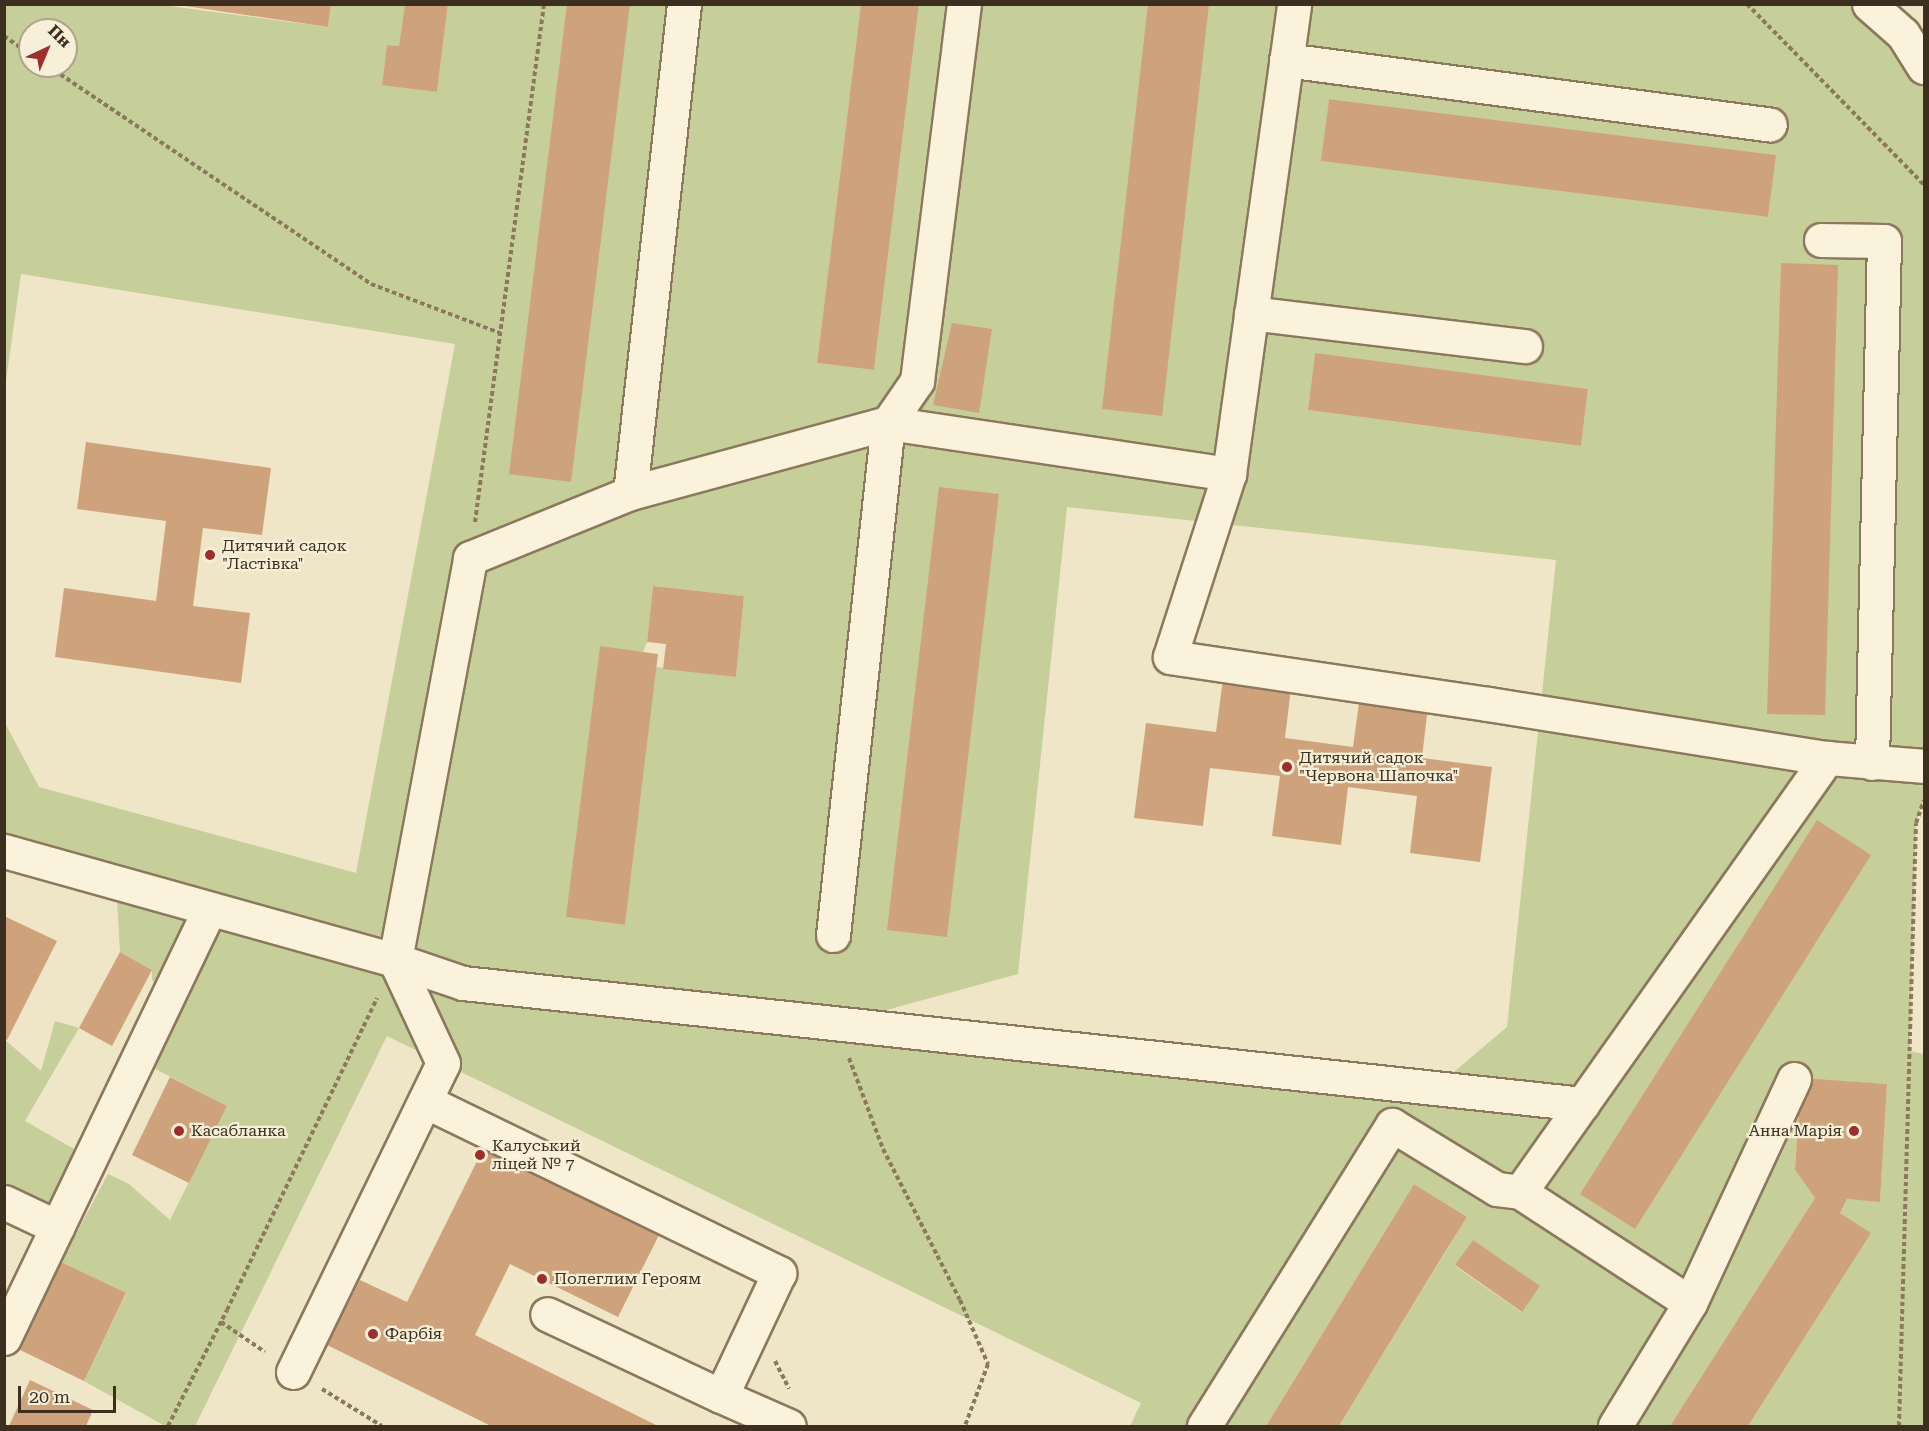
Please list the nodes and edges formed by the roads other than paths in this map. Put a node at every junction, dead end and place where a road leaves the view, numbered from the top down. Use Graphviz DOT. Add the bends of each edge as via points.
graph roads {
  1 [pos="684,4"];
  2 [pos="964,4"];
  3 [pos="1294,4"];
  4 [pos="1869,4"];
  5 [pos="1899,19"];
  6 [pos="1287,60"];
  7 [pos="1924,68"];
  8 [pos="1770,125"];
  9 [pos="1821,240"];
  10 [pos="1251,313"];
  11 [pos="1525,346"];
  12 [pos="888,423"];
  13 [pos="1228,474"];
  14 [pos="630,493"];
  15 [pos="1827,758"];
  16 [pos="1872,763"];
  17 [pos="1924,766"];
  18 [pos="4,851"];
  19 [pos="209,910"];
  20 [pos="833,935"];
  21 [pos="395,960"];
  22 [pos="1794,1078"];
  23 [pos="425,1101"];
  24 [pos="1582,1104"];
  25 [pos="1520,1192"];
  26 [pos="4,1202"];
  27 [pos="57,1227"];
  28 [pos="1690,1303"];
  29 [pos="547,1314"];
  30 [pos="4,1338"];
  31 [pos="293,1372"];
  32 [pos="721,1396"];
  33 [pos="789,1426"];
  34 [pos="1204,1426"];
  35 [pos="1615,1426"];
  1 -- 14 [label="street"];
  2 -- 12 [label="street" via="917,381"];
  3 -- 6 [label="street"];
  4 -- 5 [label="street"];
  5 -- 7 [label="street"];
  6 -- 8 [label="street"];
  6 -- 10 [label="street"];
  9 -- 16 [label="street" via="1884,241"];
  10 -- 11 [label="street"];
  10 -- 13 [label="street"];
  12 -- 13 [label="street"];
  12 -- 14 [label="street"];
  12 -- 20 [label="street"];
  13 -- 15 [label="street" via="1170,657"];
  14 -- 21 [label="street" via="470,558"];
  15 -- 16 [label="street"];
  15 -- 24 [label="street"];
  16 -- 17 [label="street"];
  18 -- 19 [label="street"];
  19 -- 21 [label="street"];
  19 -- 27 [label="street"];
  21 -- 23 [label="street" via="443,1063"];
  21 -- 24 [label="street" via="463,983"];
  22 -- 28 [label="street"];
  23 -- 31 [label="street"];
  23 -- 32 [label="street" via="779,1273"];
  24 -- 25 [label="street"];
  25 -- 28 [label="street"];
  25 -- 34 [label="street" via="1497,1189 1392,1125"];
  26 -- 27 [label="street"];
  27 -- 30 [label="street"];
  28 -- 35 [label="street"];
  29 -- 32 [label="street"];
  32 -- 33 [label="street"];
}
